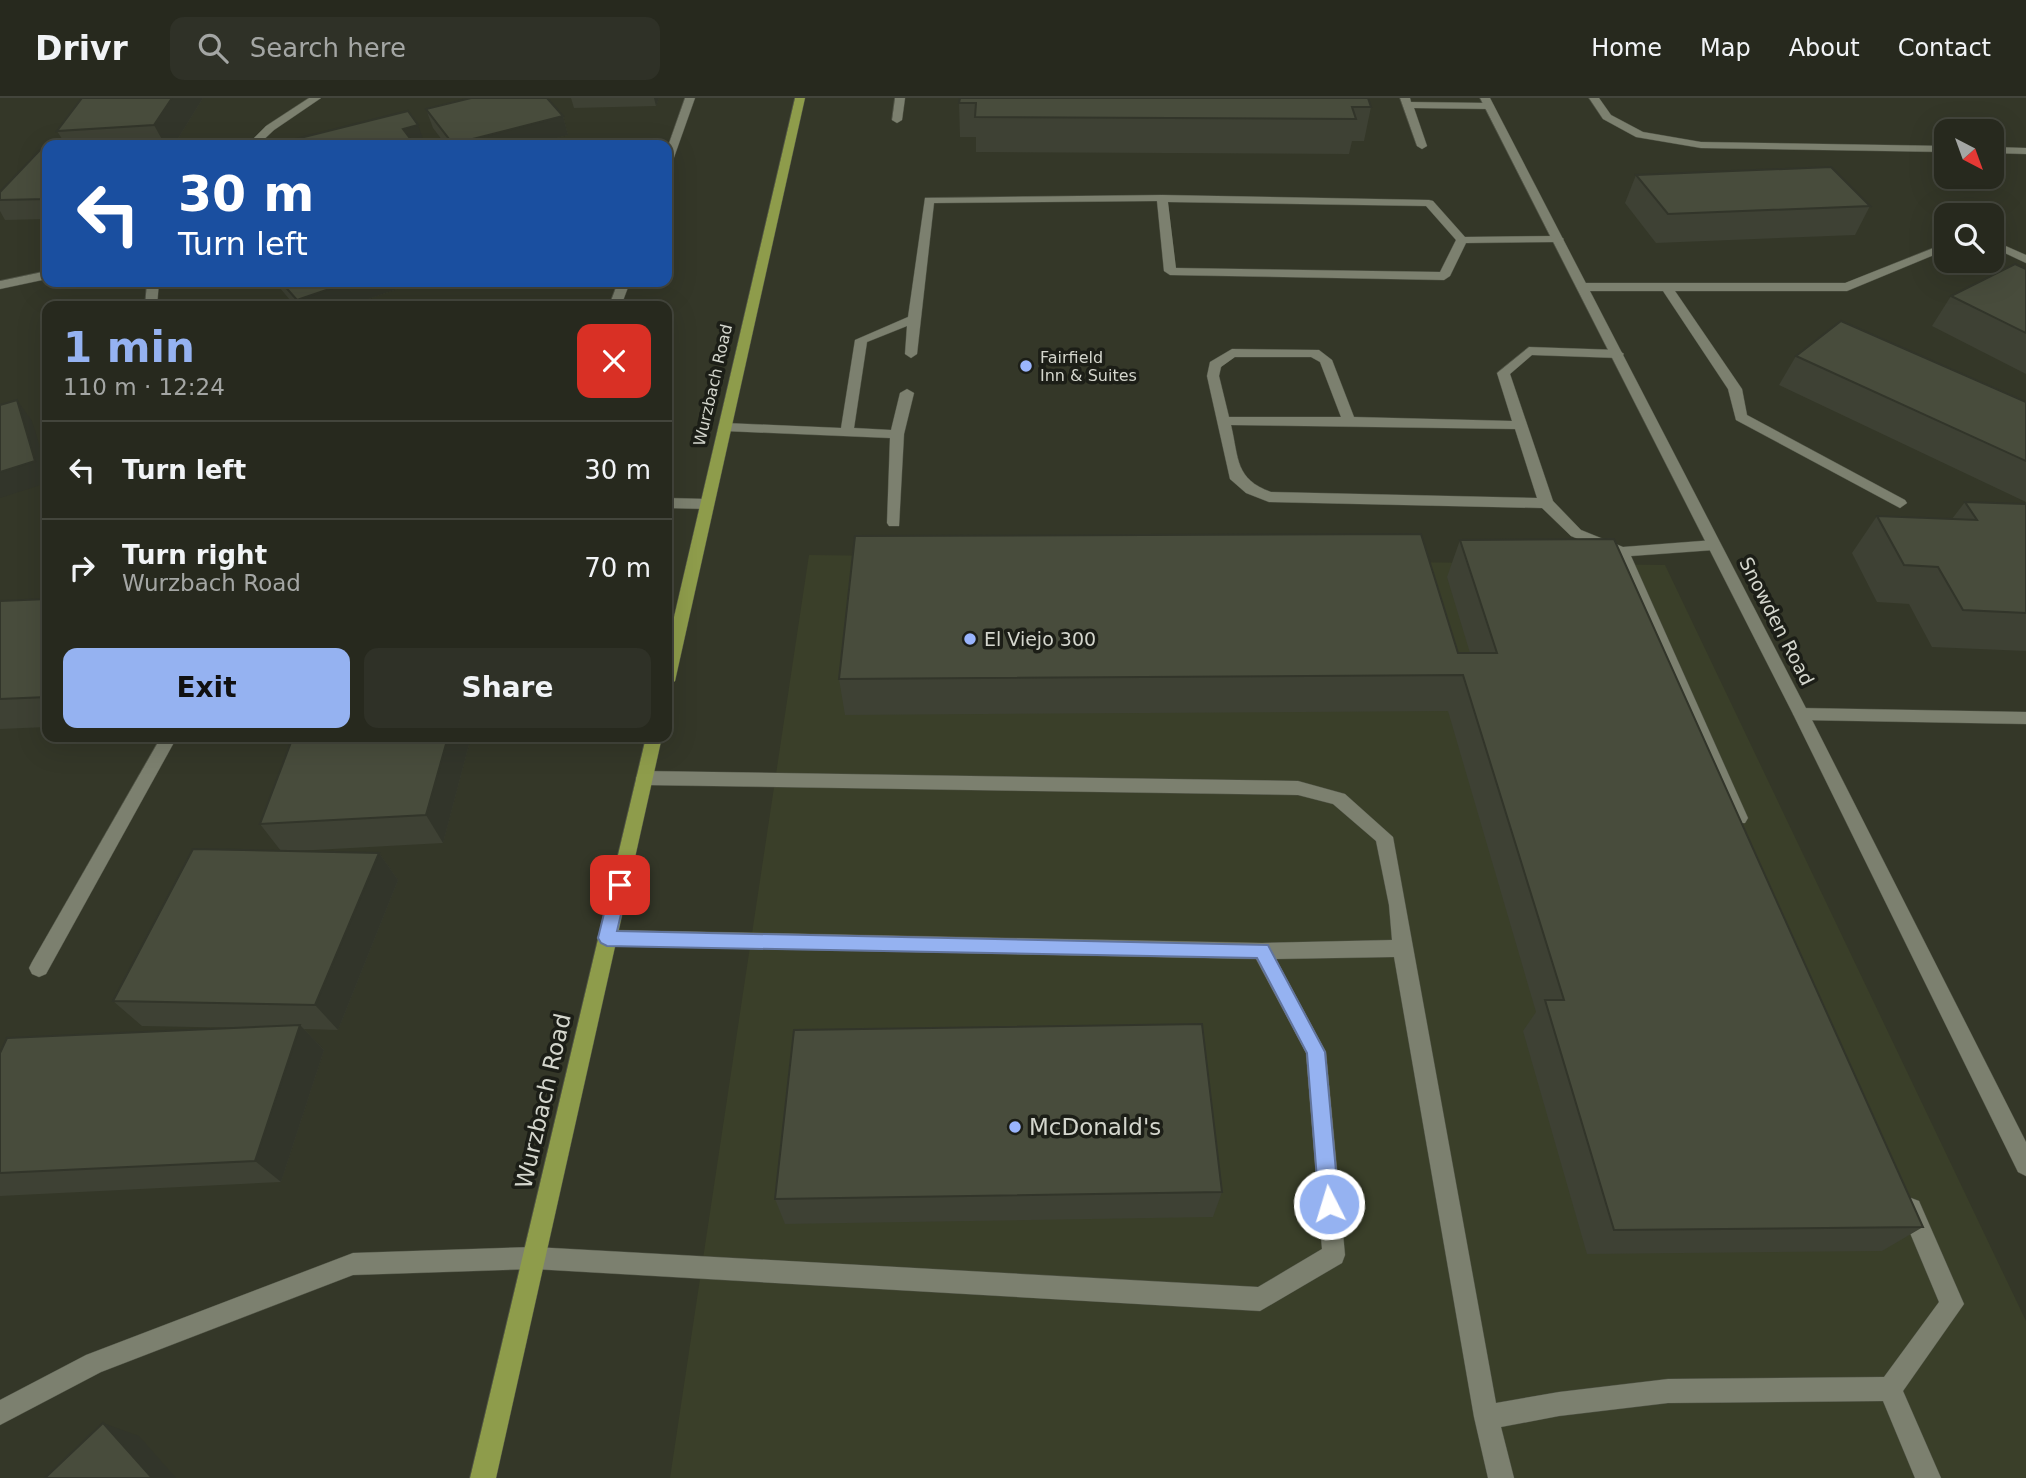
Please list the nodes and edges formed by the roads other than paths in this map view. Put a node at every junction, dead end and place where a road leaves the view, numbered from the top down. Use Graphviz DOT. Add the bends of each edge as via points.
graph roads {
  1 [pos="316,98"];
  2 [pos="690,98"];
  3 [pos="800,98"];
  4 [pos="900,98"];
  5 [pos="1594,98"];
  6 [pos="1406,102"];
  7 [pos="1487,102"];
  8 [pos="897,120"];
  9 [pos="257,140"];
  10 [pos="671,140"];
  11 [pos="1422,146"];
  12 [pos="1934,149"];
  13 [pos="2004,150"];
  14 [pos="2026,151"];
  15 [pos="1161,198"];
  16 [pos="1558,239"];
  17 [pos="1462,240"];
  18 [pos="2004,249"];
  19 [pos="1934,251"];
  20 [pos="2026,259"];
  21 [pos="42,276"];
  22 [pos="0,285"];
  23 [pos="1584,287"];
  24 [pos="1667,288"];
  25 [pos="914,319"];
  26 [pos="911,354"];
  27 [pos="1618,355"];
  28 [pos="908,393"];
  29 [pos="1224,421"];
  30 [pos="1349,421"];
  31 [pos="1520,425"];
  32 [pos="725,428"];
  33 [pos="847,432"];
  34 [pos="897,434"];
  35 [pos="672,503"];
  36 [pos="1546,503"];
  37 [pos="1899,503"];
  38 [pos="707,504"];
  39 [pos="894,523"];
  40 [pos="1714,545"];
  41 [pos="1622,552"];
  42 [pos="672,659"];
  43 [pos="1801,714"];
  44 [pos="2026,718"];
  45 [pos="166,742"];
  46 [pos="653,742"];
  47 [pos="645,778"];
  48 [pos="1745,832"];
  49 [pos="607,938"];
  50 [pos="1402,948"];
  51 [pos="1262,951"];
  52 [pos="39,968"];
  53 [pos="2026,1165"];
  54 [pos="1902,1189"];
  55 [pos="534,1258"];
  56 [pos="1890,1389"];
  57 [pos="0,1413"];
  58 [pos="1486,1417"];
  59 [pos="483,1478"];
  60 [pos="1501,1478"];
  61 [pos="1928,1478"];
  1 -- 9 [label="street"];
  2 -- 10 [label="street"];
  3 -- 32 [label="main road, Wurzbach Road"];
  4 -- 8 [label="street"];
  5 -- 12 [label="street" via="1607,117 1640,135 1701,145"];
  6 -- 7 [label="street"];
  6 -- 11 [label="street"];
  7 -- 16 [label="street, Snowden Road"];
  13 -- 14 [label="street"];
  15 -- 17 [label="street" via="1429,203"];
  15 -- 17 [label="street" via="1170,271 1444,275"];
  15 -- 25 [label="street" via="929,200"];
  16 -- 17 [label="street"];
  16 -- 23 [label="street, Snowden Road"];
  18 -- 20 [label="street"];
  19 -- 24 [label="street" via="1847,287"];
  21 -- 22 [label="street"];
  23 -- 24 [label="street"];
  23 -- 27 [label="street, Snowden Road"];
  24 -- 37 [label="street" via="1735,388 1741,417"];
  25 -- 26 [label="street"];
  25 -- 33 [label="street" via="861,340"];
  27 -- 31 [label="street" via="1528,351 1503,373"];
  27 -- 40 [label="street, Snowden Road"];
  28 -- 34 [label="street"];
  29 -- 30 [label="street"];
  29 -- 30 [label="street" via="1213,376 1215,365 1232,353 1293,352 1314,353 1326,360"];
  29 -- 36 [label="street" via="1237,479 1269,497"];
  30 -- 31 [label="street"];
  31 -- 36 [label="street"];
  32 -- 33 [label="street"];
  32 -- 38 [label="main road, Wurzbach Road"];
  33 -- 34 [label="street"];
  34 -- 39 [label="street"];
  35 -- 38 [label="street"];
  36 -- 41 [label="street" via="1576,533"];
  38 -- 42 [label="main road, Wurzbach Road"];
  40 -- 41 [label="street"];
  40 -- 43 [label="street, Snowden Road"];
  41 -- 48 [label="street"];
  43 -- 44 [label="street"];
  43 -- 53 [label="street, Snowden Road"];
  45 -- 52 [label="street"];
  46 -- 47 [label="main road, Wurzbach Road"];
  47 -- 49 [label="main road, Wurzbach Road"];
  47 -- 50 [label="street" via="1298,788 1339,799 1384,837"];
  49 -- 51 [label="street"];
  49 -- 55 [label="main road, Wurzbach Road"];
  50 -- 51 [label="street"];
  50 -- 58 [label="street"];
  51 -- 55 [label="street" via="1316,1052 1334,1255 1260,1299"];
  54 -- 56 [label="street" via="1952,1304"];
  55 -- 57 [label="street" via="353,1264 94,1363"];
  55 -- 59 [label="main road, Wurzbach Road"];
  56 -- 58 [label="street" via="1668,1391"];
  56 -- 61 [label="street"];
  58 -- 60 [label="street"];
}
